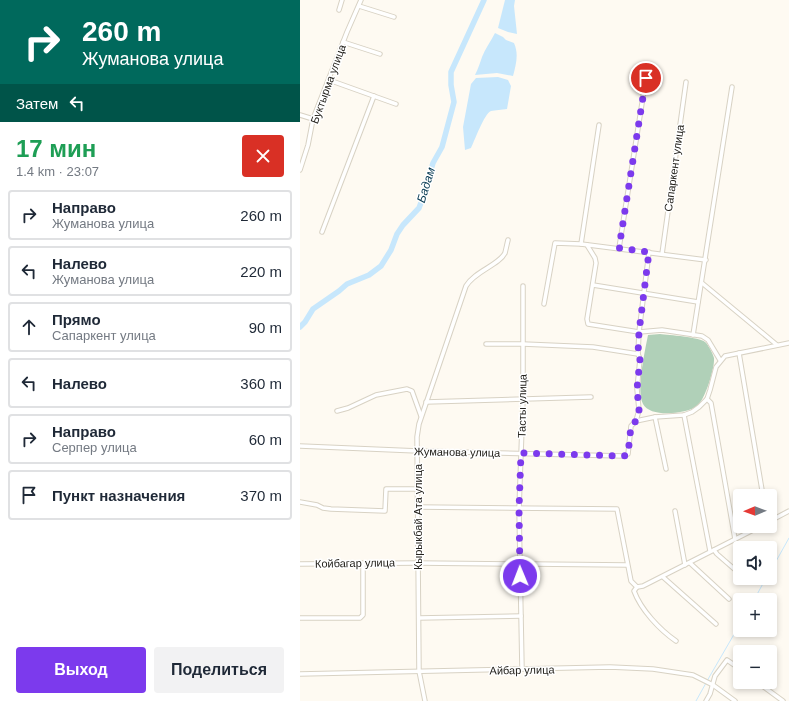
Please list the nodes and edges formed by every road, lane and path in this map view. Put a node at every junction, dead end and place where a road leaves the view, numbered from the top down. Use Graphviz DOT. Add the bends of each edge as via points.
graph roads {
  1 [pos="342,0"];
  2 [pos="361,0"];
  3 [pos="359,6"];
  4 [pos="339,10"];
  5 [pos="394,17"];
  6 [pos="343,42"];
  7 [pos="380,54"];
  8 [pos="646,78"];
  9 [pos="328,80"];
  10 [pos="686,82"];
  11 [pos="732,87"];
  12 [pos="374,96"];
  13 [pos="396,104"];
  14 [pos="300,115"];
  15 [pos="313,119"];
  16 [pos="599,124"];
  17 [pos="300,170"];
  18 [pos="322,232"];
  19 [pos="508,240"];
  20 [pos="581,244"];
  21 [pos="587,245"];
  22 [pos="619,248"];
  23 [pos="649,252"];
  24 [pos="662,254"];
  25 [pos="706,260"];
  26 [pos="702,283"];
  27 [pos="593,285"];
  28 [pos="524,286"];
  29 [pos="644,292"];
  30 [pos="698,302"];
  31 [pos="544,304"];
  32 [pos="639,332"];
  33 [pos="693,335"];
  34 [pos="789,343"];
  35 [pos="486,344"];
  36 [pos="523,344"];
  37 [pos="777,345"];
  38 [pos="739,353"];
  39 [pos="638,354"];
  40 [pos="720,360"];
  41 [pos="591,397"];
  42 [pos="523,399"];
  43 [pos="707,399"];
  44 [pos="426,402"];
  45 [pos="337,411"];
  46 [pos="684,415"];
  47 [pos="421,416"];
  48 [pos="655,417"];
  49 [pos="636,421"];
  50 [pos="300,446"];
  51 [pos="418,451"];
  52 [pos="521,453"];
  53 [pos="666,469"];
  54 [pos="418,489"];
  55 [pos="762,489"];
  56 [pos="300,502"];
  57 [pos="419,507"];
  58 [pos="519,509"];
  59 [pos="789,510"];
  60 [pos="676,511"];
  61 [pos="777,517"];
  62 [pos="747,533"];
  63 [pos="735,539"];
  64 [pos="712,550"];
  65 [pos="363,563"];
  66 [pos="418,563"];
  67 [pos="520,563"];
  68 [pos="690,563"];
  69 [pos="300,564"];
  70 [pos="627,565"];
  71 [pos="686,565"];
  72 [pos="733,568"];
  73 [pos="663,577"];
  74 [pos="636,587"];
  75 [pos="729,599"];
  76 [pos="521,616"];
  77 [pos="300,618"];
  78 [pos="419,618"];
  79 [pos="716,624"];
  80 [pos="676,642"];
  81 [pos="733,664"];
  82 [pos="522,669"];
  83 [pos="419,671"];
  84 [pos="300,674"];
  85 [pos="713,685"];
  86 [pos="767,689"];
  87 [pos="425,701"];
  88 [pos="706,701"];
  89 [pos="735,701"];
  90 [pos="783,701"];
  1 -- 4 [label="street"];
  2 -- 3 [label="street, Буктырма улица"];
  3 -- 5 [label="street"];
  3 -- 6 [label="street, Буктырма улица"];
  6 -- 7 [label="street"];
  6 -- 9 [label="street, Буктырма улица"];
  8 -- 22 [label="street"];
  9 -- 12 [label="street"];
  9 -- 15 [label="street, Буктырма улица"];
  10 -- 24 [label="street, Сапаркент улица"];
  11 -- 25 [label="street"];
  12 -- 13 [label="street"];
  12 -- 18 [label="street"];
  14 -- 15 [label="street"];
  15 -- 17 [label="street, Буктырма улица"];
  16 -- 20 [label="street"];
  19 -- 44 [label="street, Кырыкбай Ата улица" via="500,259 476,274 466,286"];
  20 -- 21 [label="street"];
  20 -- 31 [label="street" via="555,243"];
  21 -- 22 [label="street"];
  21 -- 27 [label="street" via="596,263"];
  22 -- 23 [label="street"];
  23 -- 24 [label="street"];
  23 -- 29 [label="street"];
  24 -- 25 [label="street"];
  25 -- 26 [label="street"];
  26 -- 30 [label="street"];
  26 -- 37 [label="street"];
  27 -- 29 [label="street"];
  27 -- 32 [label="street" via="588,324"];
  28 -- 36 [label="street, Тасты улица"];
  29 -- 30 [label="street"];
  29 -- 32 [label="street"];
  30 -- 33 [label="street"];
  32 -- 33 [label="street" via="662,330"];
  32 -- 39 [label="street"];
  33 -- 40 [label="street" via="708,340"];
  34 -- 37 [label="street"];
  35 -- 36 [label="street"];
  36 -- 39 [label="street" via="593,347"];
  36 -- 42 [label="street, Тасты улица"];
  37 -- 38 [label="street"];
  38 -- 40 [label="street" via="725,356"];
  38 -- 55 [label="street"];
  39 -- 49 [label="street" via="639,410"];
  40 -- 43 [label="street"];
  41 -- 42 [label="street"];
  42 -- 44 [label="street"];
  42 -- 52 [label="street, Тасты улица"];
  43 -- 46 [label="street" via="700,408"];
  43 -- 63 [label="street" via="711,403"];
  44 -- 47 [label="street, Кырыкбай Ата улица"];
  45 -- 47 [label="street" via="376,395 407,389 412,390"];
  46 -- 48 [label="street"];
  46 -- 64 [label="street"];
  47 -- 51 [label="street, Кырыкбай Ата улица"];
  48 -- 49 [label="street"];
  48 -- 53 [label="street"];
  49 -- 52 [label="street, Жуманова улица" via="631,426 628,454 624,456"];
  50 -- 51 [label="street, Жуманова улица"];
  51 -- 52 [label="street, Жуманова улица"];
  51 -- 54 [label="street, Кырыкбай Ата улица"];
  52 -- 58 [label="street, Тасты улица"];
  54 -- 56 [label="street" via="386,488 385,511 331,509"];
  54 -- 57 [label="street, Кырыкбай Ата улица"];
  57 -- 58 [label="street"];
  57 -- 66 [label="street, Кырыкбай Ата улица"];
  58 -- 67 [label="street, Тасты улица"];
  58 -- 70 [label="street" via="617,508"];
  59 -- 61 [label="street"];
  60 -- 71 [label="street"];
  62 -- 63 [label="street"];
  63 -- 64 [label="street"];
  64 -- 68 [label="street"];
  64 -- 72 [label="street"];
  65 -- 66 [label="street, Койбагар улица"];
  65 -- 69 [label="street, Койбагар улица"];
  65 -- 77 [label="street" via="363,615 360,618"];
  66 -- 67 [label="street, Койбагар улица"];
  66 -- 78 [label="street, Кырыкбай Ата улица"];
  67 -- 70 [label="street, Койбагар улица"];
  67 -- 76 [label="street, Тасты улица"];
  68 -- 71 [label="street"];
  68 -- 75 [label="street"];
  70 -- 74 [label="street" via="631,581"];
  71 -- 73 [label="street"];
  73 -- 74 [label="street"];
  73 -- 79 [label="street"];
  74 -- 80 [label="street" via="634,591 642,607"];
  76 -- 78 [label="street"];
  76 -- 82 [label="street, Тасты улица"];
  78 -- 83 [label="street, Кырыкбай Ата улица"];
  81 -- 85 [label="street" via="727,660 715,676"];
  82 -- 83 [label="street, Айбар улица"];
  82 -- 85 [label="street, Айбар улица" via="653,669 692,675"];
  83 -- 84 [label="street, Айбар улица"];
  83 -- 87 [label="street, Кырыкбай Ата улица"];
  85 -- 88 [label="street"];
  85 -- 89 [label="street, Айбар улица"];
  86 -- 90 [label="street"];
}
